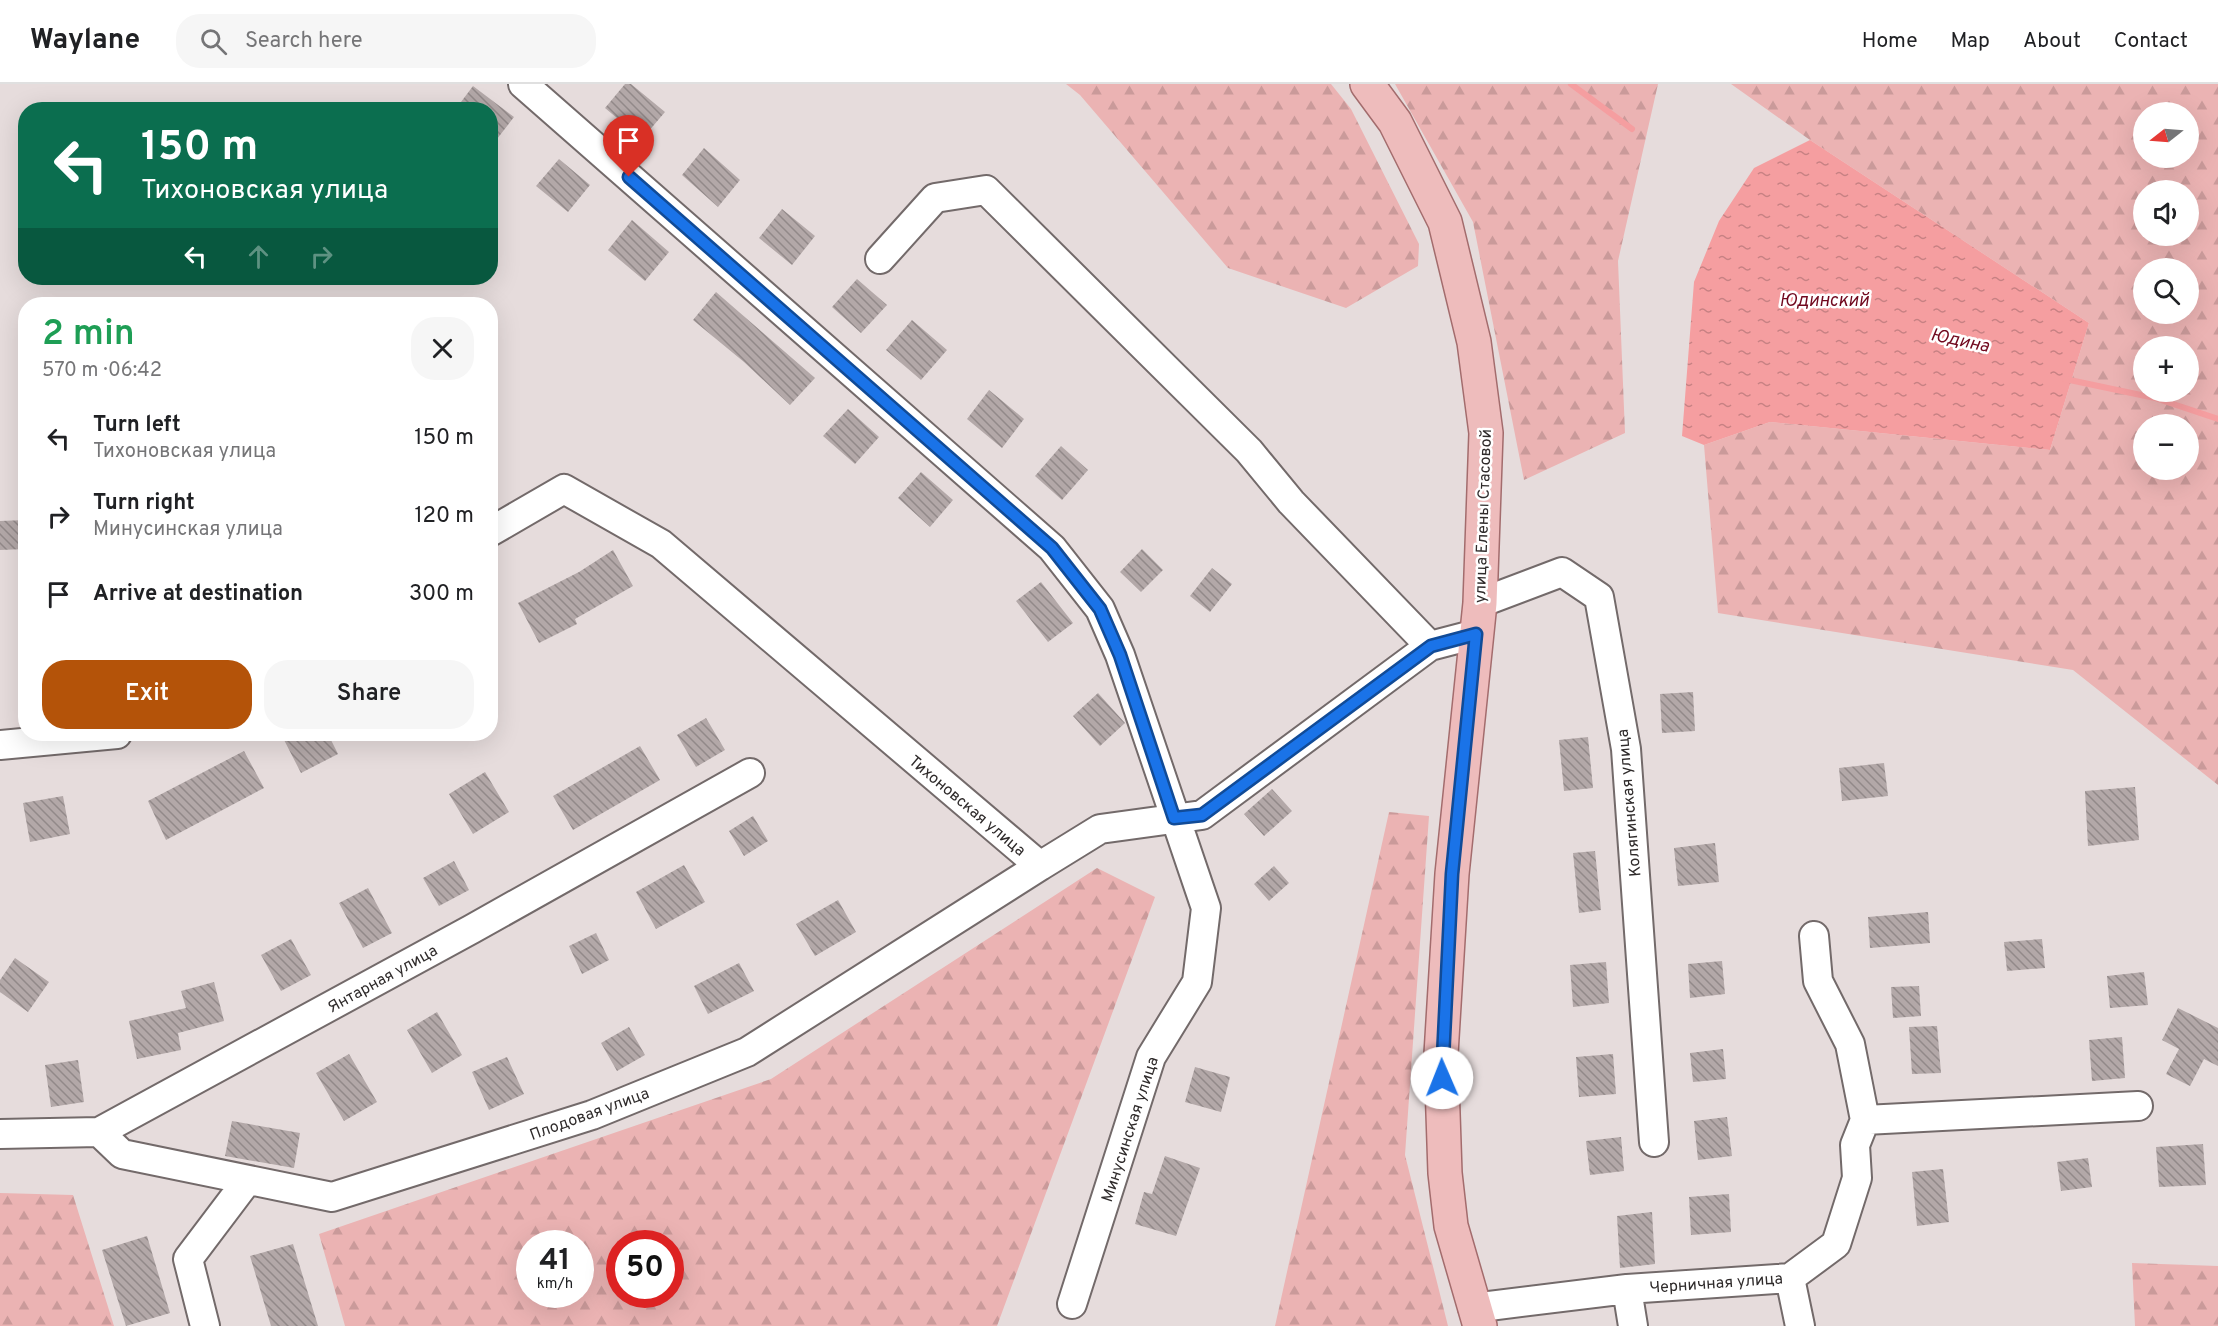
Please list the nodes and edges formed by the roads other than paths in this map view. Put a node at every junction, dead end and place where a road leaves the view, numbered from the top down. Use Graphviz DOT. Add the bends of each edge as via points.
graph roads {
  1 [pos="523,84"];
  2 [pos="1367,84"];
  3 [pos="880,259"];
  4 [pos="498,527"];
  5 [pos="1478,618"];
  6 [pos="1431,646"];
  7 [pos="43,741"];
  8 [pos="0,745"];
  9 [pos="750,773"];
  10 [pos="1174,818"];
  11 [pos="1040,867"];
  12 [pos="1814,936"];
  13 [pos="2138,1107"];
  14 [pos="1866,1120"];
  15 [pos="99,1132"];
  16 [pos="0,1134"];
  17 [pos="1654,1142"];
  18 [pos="248,1181"];
  19 [pos="1790,1278"];
  20 [pos="1627,1289"];
  21 [pos="1072,1304"];
  22 [pos="1477,1317"];
  23 [pos="205,1326"];
  24 [pos="1633,1326"];
  25 [pos="1800,1326"];
  1 -- 10 [label="street, Минусинская улица" via="1052,548 1100,609 1120,655"];
  2 -- 5 [label="main road, улица Елены Стасовой" via="1395,122 1445,222 1474,342 1486,433"];
  3 -- 6 [label="street" via="935,198 986,190 1249,451 1290,502"];
  4 -- 11 [label="street, Тихоновская улица" via="564,489 661,544"];
  5 -- 6 [label="street, Тихоновская улица"];
  5 -- 17 [label="street, Колягинская улица" via="1562,572 1599,597 1626,749"];
  5 -- 22 [label="main road, улица Елены Стасовой" via="1452,874 1441,1054 1451,1226"];
  6 -- 10 [label="street, Тихоновская улица" via="1202,815"];
  7 -- 8 [label="street"];
  9 -- 15 [label="street, Янтарная улица"];
  10 -- 11 [label="street, Тихоновская улица" via="1100,829"];
  10 -- 21 [label="street, Минусинская улица" via="1206,908 1197,982 1151,1057"];
  11 -- 18 [label="street, Плодовая улица" via="747,1052 591,1115 332,1197"];
  12 -- 14 [label="street" via="1818,981 1850,1044"];
  13 -- 14 [label="street"];
  14 -- 19 [label="street, Черничная улица" via="1855,1145 1857,1178 1836,1244"];
  15 -- 16 [label="street, Янтарная улица"];
  15 -- 18 [label="street, Плодовая улица" via="122,1154"];
  18 -- 23 [label="street" via="188,1259"];
  19 -- 20 [label="street, Черничная улица"];
  19 -- 25 [label="street"];
  20 -- 22 [label="street, Черничная улица"];
  20 -- 24 [label="street"];
}
